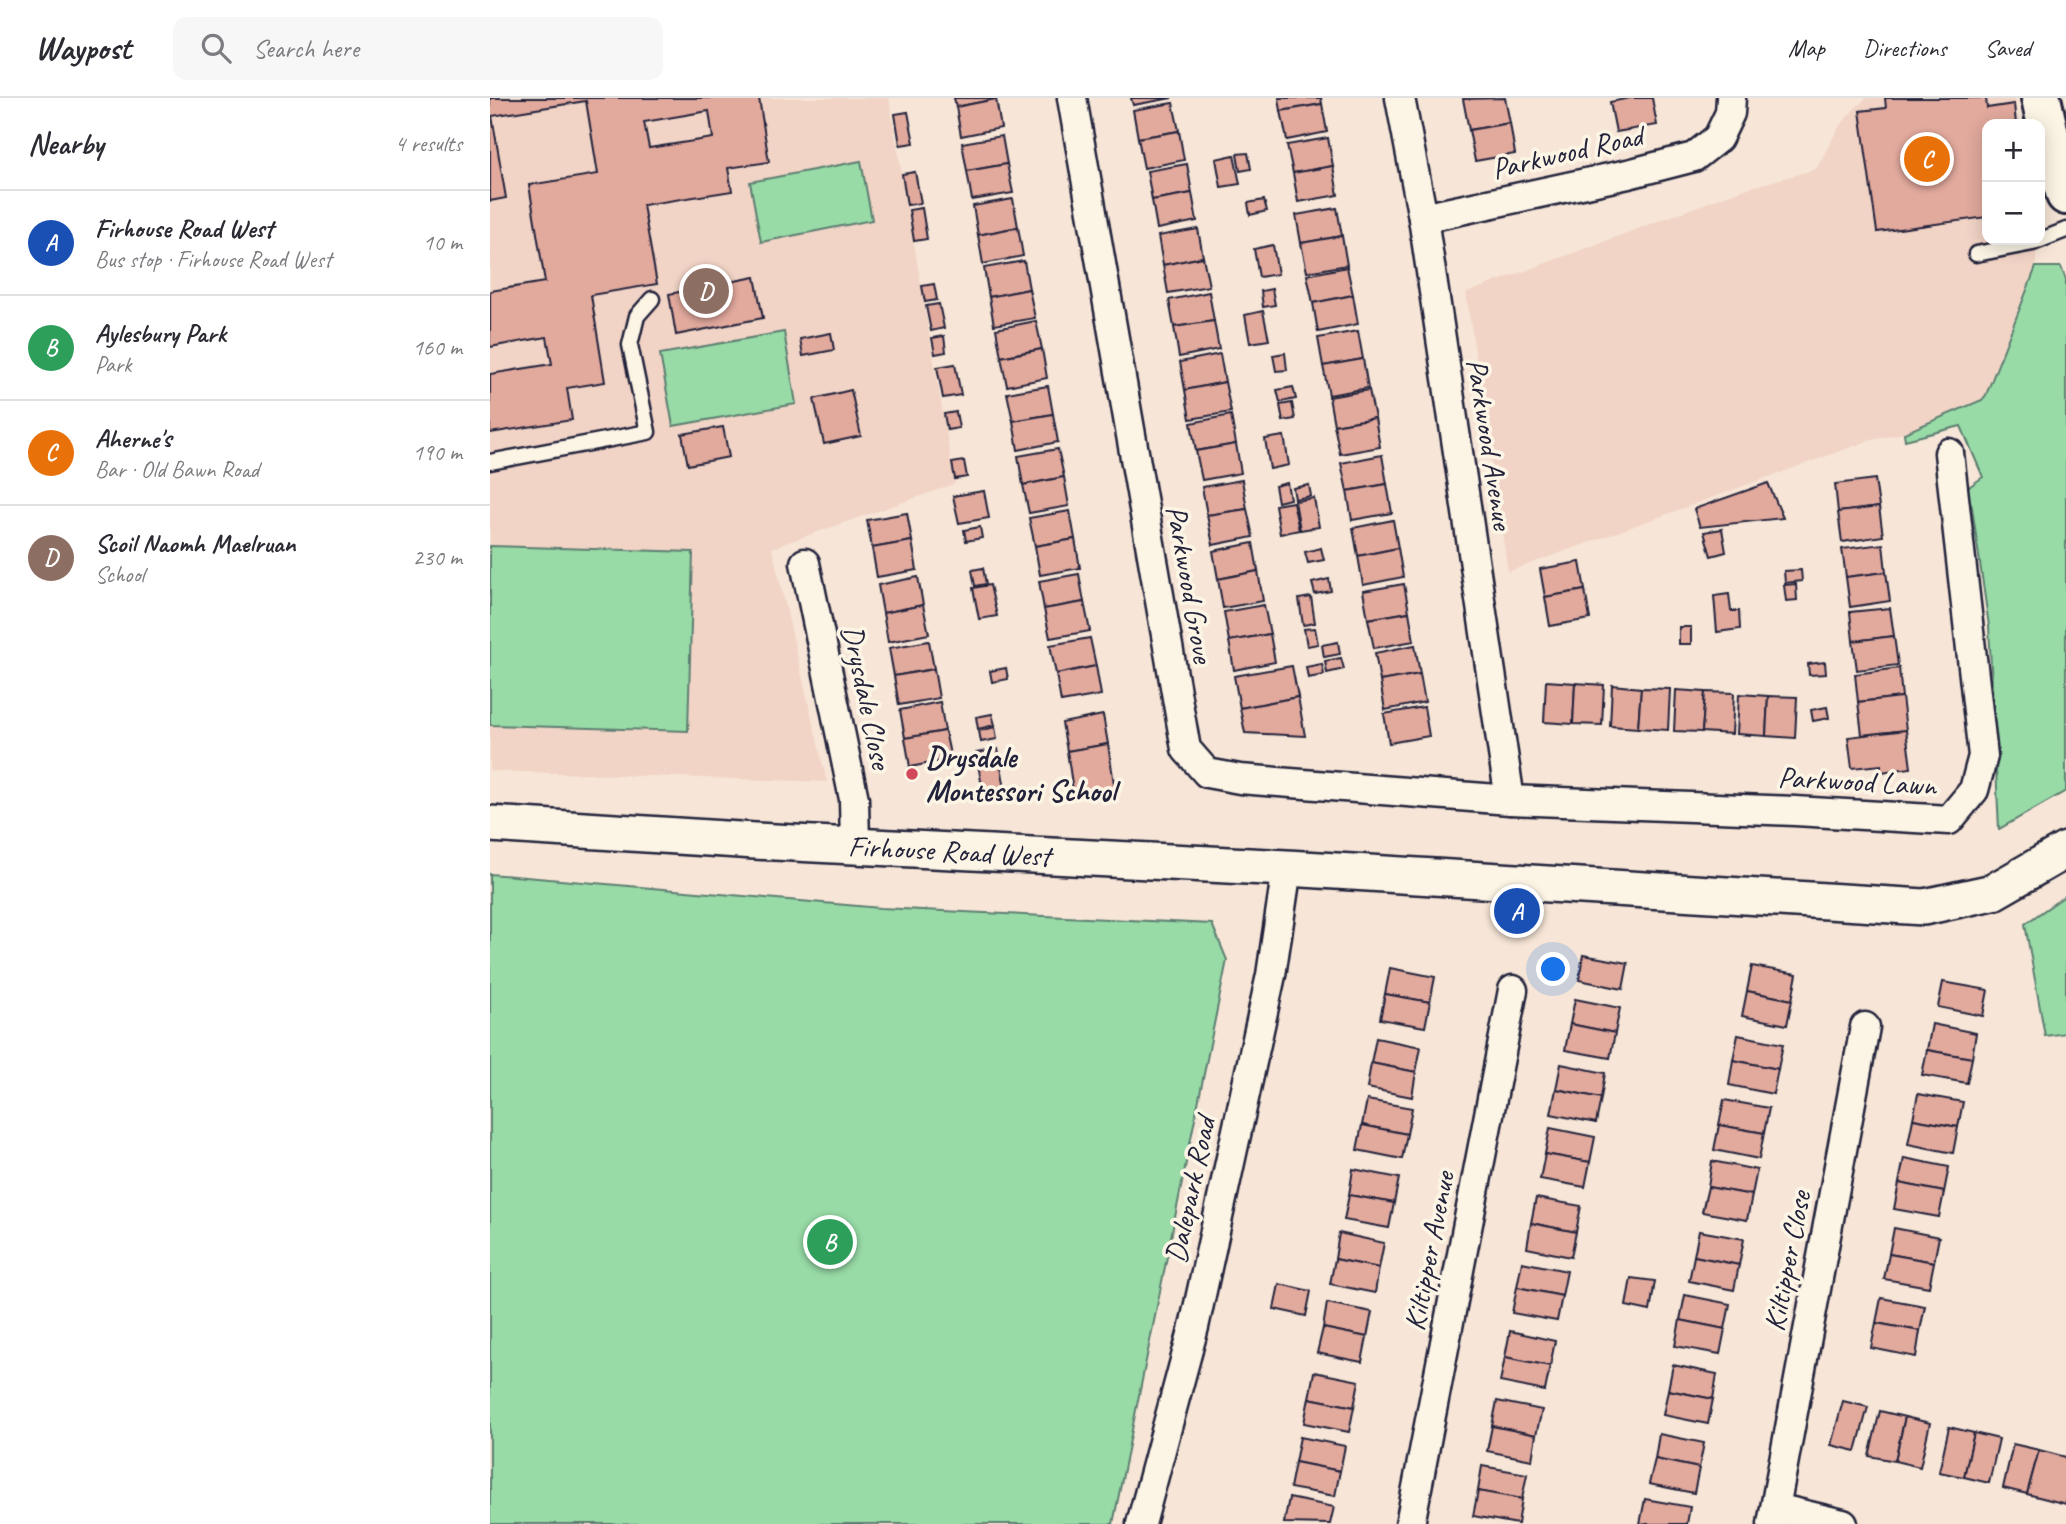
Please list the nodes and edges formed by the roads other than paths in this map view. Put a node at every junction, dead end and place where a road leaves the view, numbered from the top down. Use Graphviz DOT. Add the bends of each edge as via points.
graph roads {
  1 [pos="1072,98"];
  2 [pos="1400,98"];
  3 [pos="1731,98"];
  4 [pos="2041,98"];
  5 [pos="2059,146"];
  6 [pos="2066,195"];
  7 [pos="1423,218"];
  8 [pos="2066,230"];
  9 [pos="1976,254"];
  10 [pos="652,299"];
  11 [pos="1949,453"];
  12 [pos="490,462"];
  13 [pos="805,563"];
  14 [pos="1510,800"];
  15 [pos="490,824"];
  16 [pos="855,846"];
  17 [pos="2066,850"];
  18 [pos="1287,867"];
  19 [pos="1513,990"];
  20 [pos="1865,1027"];
  21 [pos="1774,1516"];
  22 [pos="1141,1524"];
  23 [pos="1410,1524"];
  24 [pos="1843,1524"];
  1 -- 14 [label="street, Parkwood Grove" via="1186,749 1207,773 1240,779"];
  2 -- 7 [label="street, Parkwood Avenue"];
  3 -- 7 [label="street, Parkwood Road" via="1730,113 1718,138 1695,157"];
  4 -- 5 [label="main road"];
  5 -- 6 [label="main road"];
  7 -- 14 [label="street, Parkwood Avenue"];
  8 -- 9 [label="lane" via="2033,243"];
  10 -- 12 [label="lane" via="637,316 630,345 648,432"];
  11 -- 14 [label="street, Parkwood Lawn" via="1983,756 1975,790 1949,820"];
  13 -- 16 [label="street, Drysdale Close" via="854,799"];
  15 -- 16 [label="street, Firhouse Road West"];
  16 -- 18 [label="street, Firhouse Road West"];
  17 -- 18 [label="street, Firhouse Road West" via="1993,891 1924,907"];
  18 -- 22 [label="street, Dalepark Road" via="1271,975 1203,1286"];
  19 -- 23 [label="street, Kiltipper Avenue"];
  20 -- 21 [label="street, Kiltipper Close"];
  21 -- 24 [label="street, Kiltipper Close"];
}
